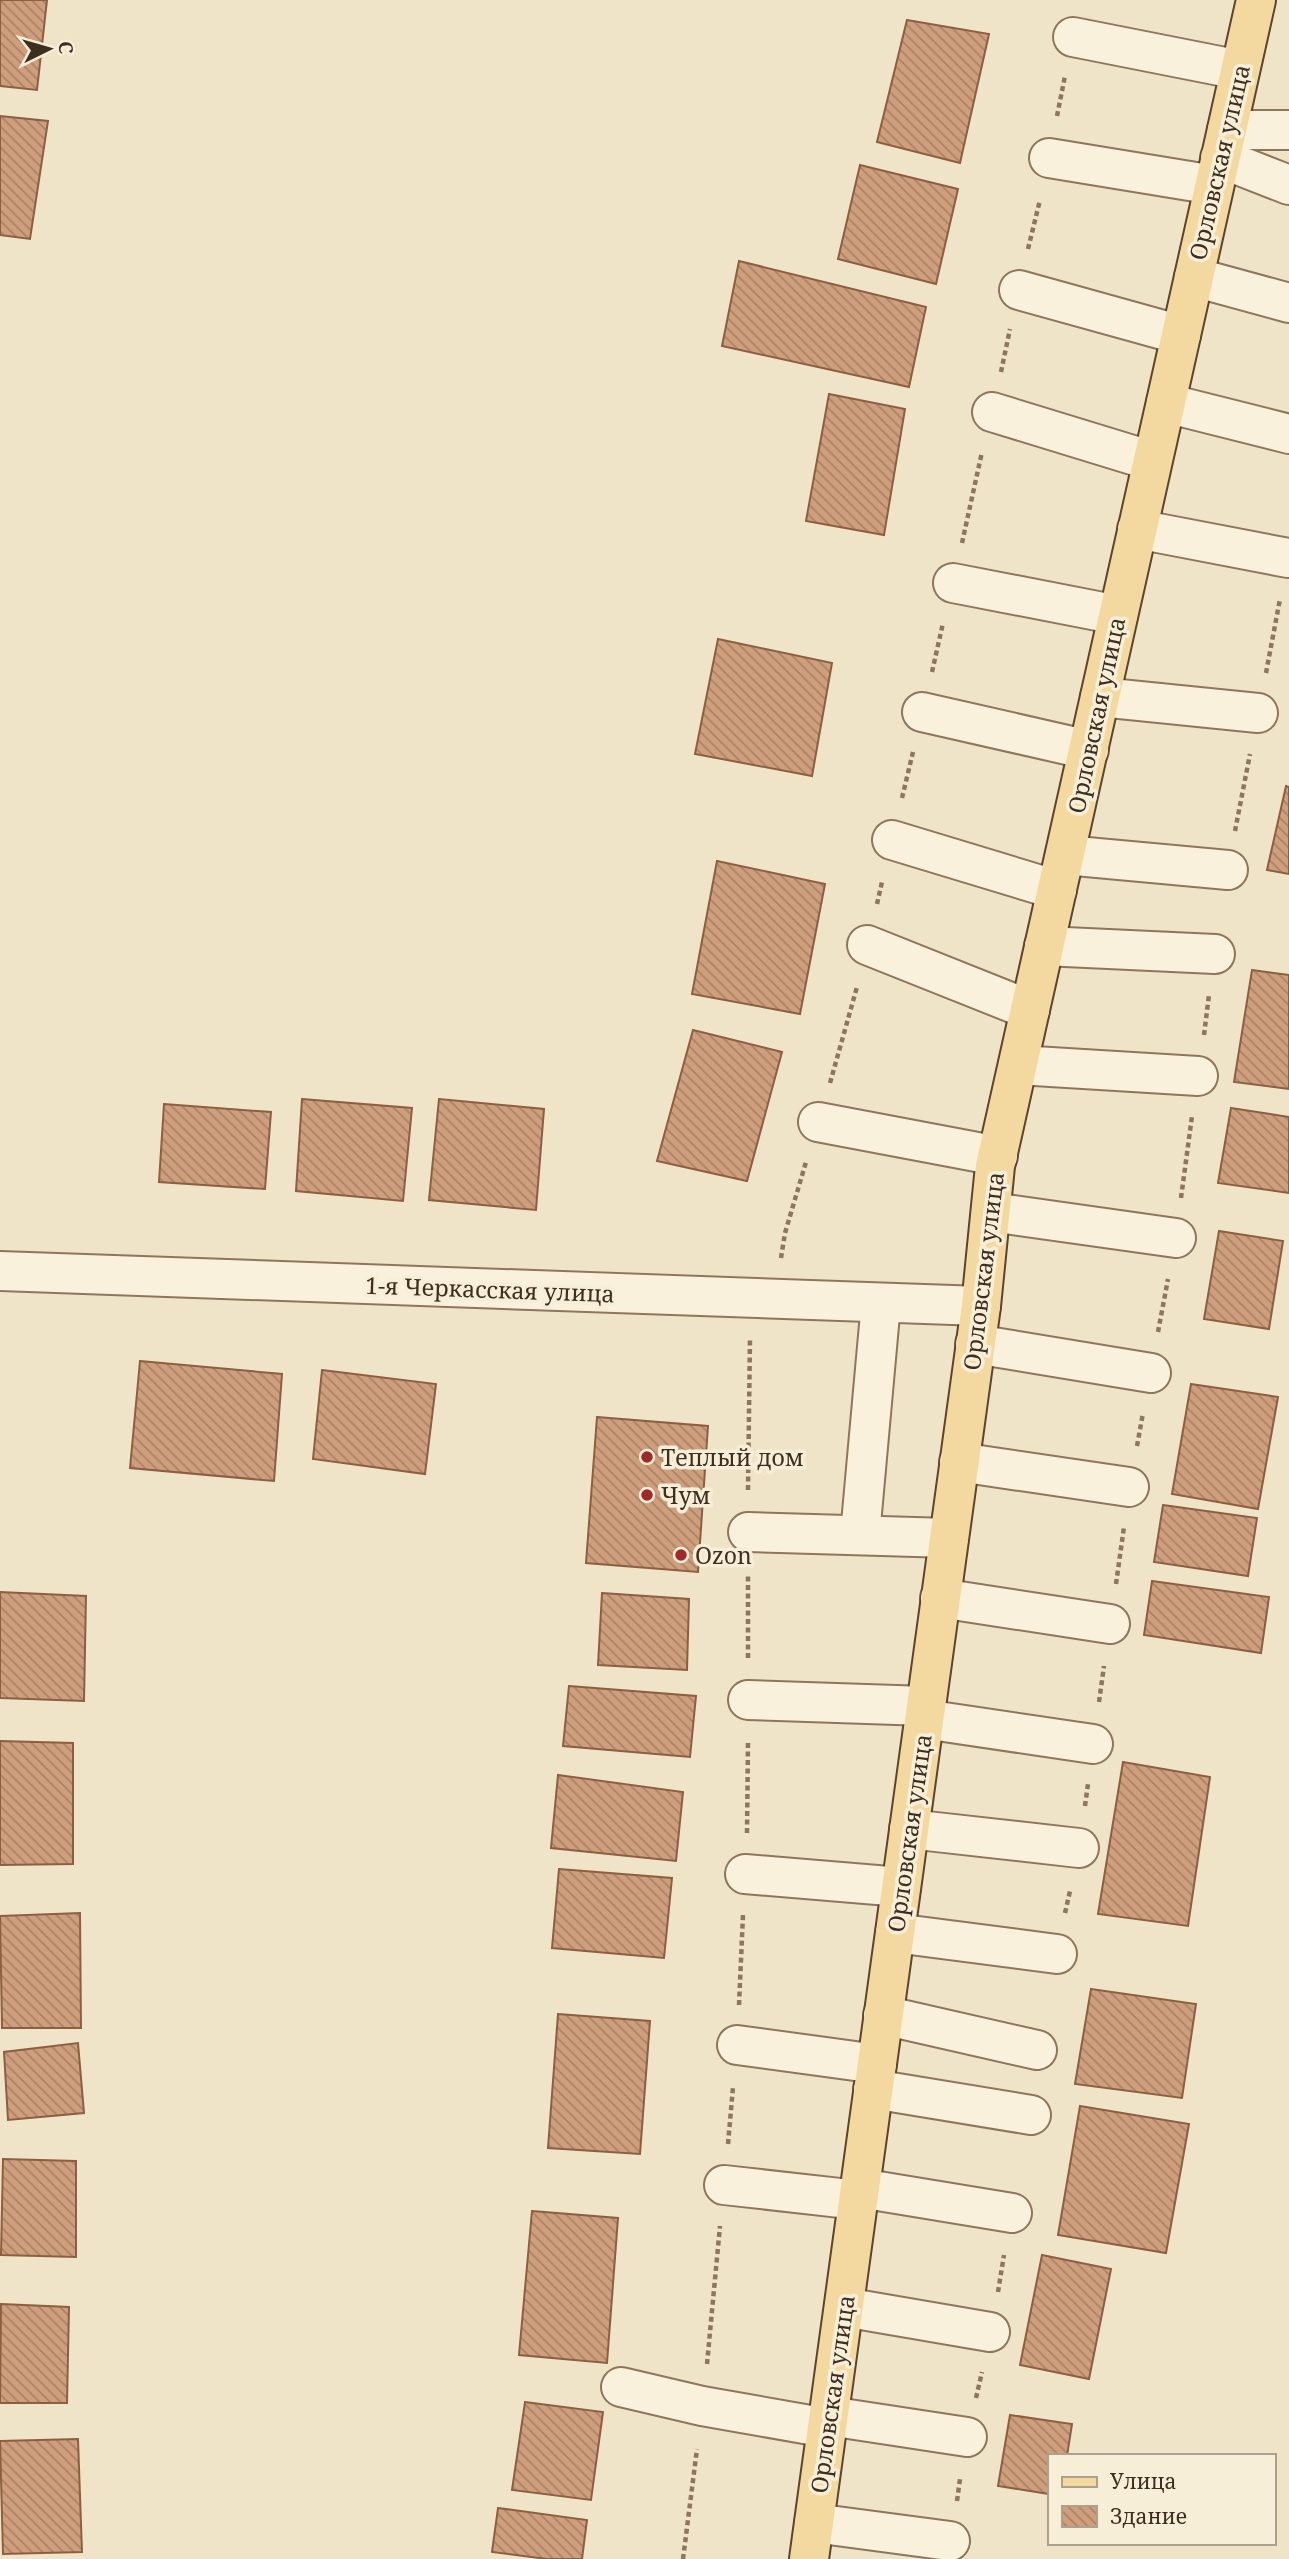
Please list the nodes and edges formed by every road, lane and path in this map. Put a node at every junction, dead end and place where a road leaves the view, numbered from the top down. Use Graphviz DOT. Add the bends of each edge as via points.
graph roads {
  1 [pos="1256,0"];
  2 [pos="1073,37"];
  3 [pos="1240,70"];
  4 [pos="1289,130"];
  5 [pos="1049,158"];
  6 [pos="1220,158"];
  7 [pos="1289,185"];
  8 [pos="1194,276"];
  9 [pos="1019,290"];
  10 [pos="1289,303"];
  11 [pos="1181,335"];
  12 [pos="1166,402"];
  13 [pos="992,412"];
  14 [pos="1289,434"];
  15 [pos="1152,461"];
  16 [pos="1137,530"];
  17 [pos="1288,558"];
  18 [pos="953,583"];
  19 [pos="1118,615"];
  20 [pos="1100,696"];
  21 [pos="922,712"];
  22 [pos="1258,713"];
  23 [pos="1088,750"];
  24 [pos="892,840"];
  25 [pos="1228,870"];
  26 [pos="1061,872"];
  27 [pos="867,945"];
  28 [pos="1044,946"];
  29 [pos="1215,954"];
  30 [pos="1030,1010"];
  31 [pos="1018,1065"];
  32 [pos="1198,1076"];
  33 [pos="818,1122"];
  34 [pos="998,1156"];
  35 [pos="990,1212"];
  36 [pos="1176,1238"];
  37 [pos="0,1271"];
  38 [pos="763,1299"];
  39 [pos="881,1303"];
  40 [pos="981,1306"];
  41 [pos="975,1344"];
  42 [pos="1150,1373"];
  43 [pos="959,1462"];
  44 [pos="1129,1487"];
  45 [pos="748,1532"];
  46 [pos="860,1535"];
  47 [pos="949,1538"];
  48 [pos="940,1598"];
  49 [pos="1110,1624"];
  50 [pos="748,1700"];
  51 [pos="925,1713"];
  52 [pos="1093,1744"];
  53 [pos="909,1829"];
  54 [pos="1079,1848"];
  55 [pos="745,1874"];
  56 [pos="901,1887"];
  57 [pos="895,1933"];
  58 [pos="1057,1954"];
  59 [pos="883,2015"];
  60 [pos="737,2045"];
  61 [pos="1037,2050"];
  62 [pos="875,2076"];
  63 [pos="1031,2115"];
  64 [pos="724,2185"];
  65 [pos="859,2194"];
  66 [pos="1012,2213"];
  67 [pos="844,2307"];
  68 [pos="990,2332"];
  69 [pos="621,2386"];
  70 [pos="702,2406"];
  71 [pos="828,2422"];
  72 [pos="967,2437"];
  73 [pos="812,2541"];
  74 [pos="950,2541"];
  75 [pos="683,2559"];
  1 -- 3 [label="main road, Орловская улица"];
  2 -- 3 [label="street"];
  2 -- 5 [label="path"];
  3 -- 6 [label="main road, Орловская улица"];
  4 -- 6 [label="street"];
  5 -- 6 [label="street"];
  5 -- 9 [label="path"];
  6 -- 7 [label="street"];
  6 -- 8 [label="main road, Орловская улица"];
  8 -- 10 [label="street"];
  8 -- 11 [label="main road, Орловская улица"];
  9 -- 11 [label="street"];
  9 -- 13 [label="path"];
  11 -- 12 [label="main road, Орловская улица"];
  12 -- 14 [label="street"];
  12 -- 15 [label="main road, Орловская улица"];
  13 -- 15 [label="street"];
  13 -- 18 [label="path"];
  15 -- 16 [label="main road, Орловская улица"];
  16 -- 17 [label="street"];
  16 -- 19 [label="main road, Орловская улица"];
  17 -- 22 [label="path"];
  18 -- 19 [label="street"];
  18 -- 21 [label="path"];
  19 -- 20 [label="main road, Орловская улица"];
  20 -- 22 [label="street"];
  20 -- 23 [label="main road, Орловская улица"];
  21 -- 23 [label="street"];
  21 -- 24 [label="path"];
  22 -- 25 [label="path"];
  23 -- 26 [label="main road, Орловская улица"];
  24 -- 26 [label="street"];
  24 -- 27 [label="path"];
  25 -- 26 [label="street"];
  26 -- 28 [label="main road, Орловская улица"];
  27 -- 30 [label="street"];
  27 -- 33 [label="path"];
  28 -- 29 [label="street"];
  28 -- 30 [label="main road, Орловская улица"];
  29 -- 32 [label="path"];
  30 -- 31 [label="main road, Орловская улица"];
  31 -- 32 [label="street"];
  31 -- 34 [label="main road, Орловская улица"];
  32 -- 36 [label="path"];
  33 -- 34 [label="street"];
  33 -- 38 [label="path"];
  34 -- 35 [label="main road, Орловская улица"];
  35 -- 36 [label="street"];
  35 -- 40 [label="main road, Орловская улица"];
  36 -- 42 [label="path"];
  37 -- 38 [label="street, 1-я Черкасская улица"];
  38 -- 39 [label="street, 1-я Черкасская улица"];
  38 -- 45 [label="path"];
  39 -- 40 [label="street, 1-я Черкасская улица"];
  39 -- 46 [label="street"];
  40 -- 41 [label="main road, Орловская улица"];
  41 -- 42 [label="street"];
  41 -- 43 [label="main road, Орловская улица"];
  42 -- 44 [label="path"];
  43 -- 44 [label="street"];
  43 -- 47 [label="main road, Орловская улица"];
  44 -- 49 [label="path"];
  45 -- 46 [label="street"];
  45 -- 50 [label="path"];
  46 -- 47 [label="street"];
  47 -- 48 [label="main road, Орловская улица"];
  48 -- 49 [label="street"];
  48 -- 51 [label="main road, Орловская улица"];
  49 -- 52 [label="path"];
  50 -- 51 [label="street"];
  50 -- 55 [label="path"];
  51 -- 52 [label="street"];
  51 -- 53 [label="main road, Орловская улица"];
  52 -- 54 [label="path"];
  53 -- 54 [label="street"];
  53 -- 56 [label="main road, Орловская улица"];
  54 -- 58 [label="path"];
  55 -- 56 [label="street"];
  55 -- 60 [label="path"];
  56 -- 57 [label="main road, Орловская улица"];
  57 -- 58 [label="street"];
  57 -- 59 [label="main road, Орловская улица"];
  59 -- 61 [label="street"];
  59 -- 62 [label="main road, Орловская улица"];
  60 -- 62 [label="street"];
  60 -- 64 [label="path"];
  62 -- 63 [label="street"];
  62 -- 65 [label="main road, Орловская улица"];
  64 -- 65 [label="street"];
  64 -- 70 [label="path"];
  65 -- 66 [label="street"];
  65 -- 67 [label="main road, Орловская улица"];
  66 -- 68 [label="path"];
  67 -- 68 [label="street"];
  67 -- 71 [label="main road, Орловская улица"];
  68 -- 72 [label="path"];
  69 -- 70 [label="street"];
  70 -- 71 [label="street"];
  70 -- 75 [label="path"];
  71 -- 72 [label="street"];
  71 -- 73 [label="main road, Орловская улица"];
  72 -- 74 [label="path"];
  73 -- 74 [label="street"];
}
